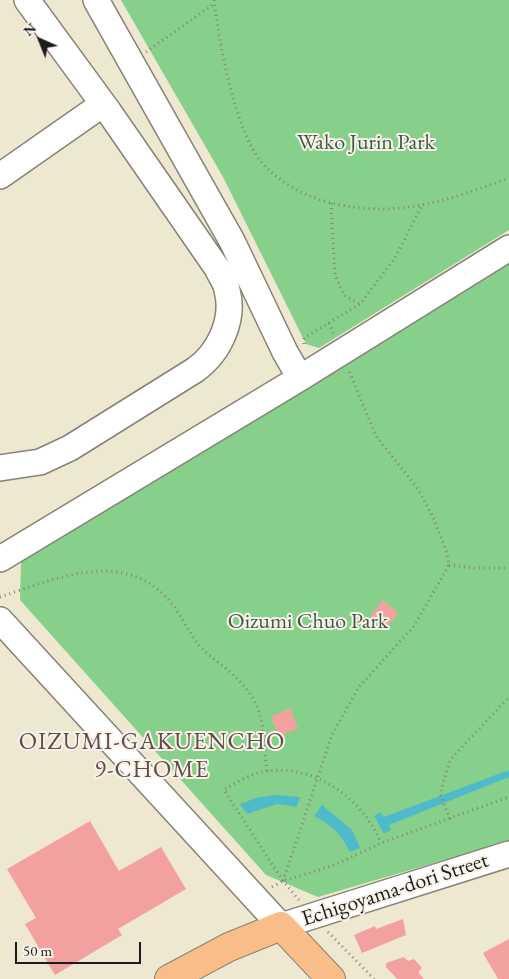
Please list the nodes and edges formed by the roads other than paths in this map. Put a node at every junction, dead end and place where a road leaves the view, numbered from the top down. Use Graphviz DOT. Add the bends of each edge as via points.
graph roads {
  1 [pos="26,0"];
  2 [pos="96,0"];
  3 [pos="103,104"];
  4 [pos="0,176"];
  5 [pos="509,248"];
  6 [pos="300,378"];
  7 [pos="0,468"];
  8 [pos="0,559"];
  9 [pos="0,620"];
  10 [pos="509,854"];
  11 [pos="281,926"];
  12 [pos="169,979"];
  13 [pos="331,979"];
  1 -- 3 [label="street"];
  2 -- 6 [label="street" via="232,241"];
  3 -- 4 [label="street"];
  3 -- 7 [label="street" via="217,268 228,290 226,326 208,361 196,370 70,448 40,462"];
  5 -- 6 [label="street"];
  6 -- 8 [label="street"];
  9 -- 11 [label="street"];
  10 -- 11 [label="street, Echigoyama-dori Street"];
  11 -- 12 [label="main road" via="228,947"];
  11 -- 13 [label="main road"];
}
